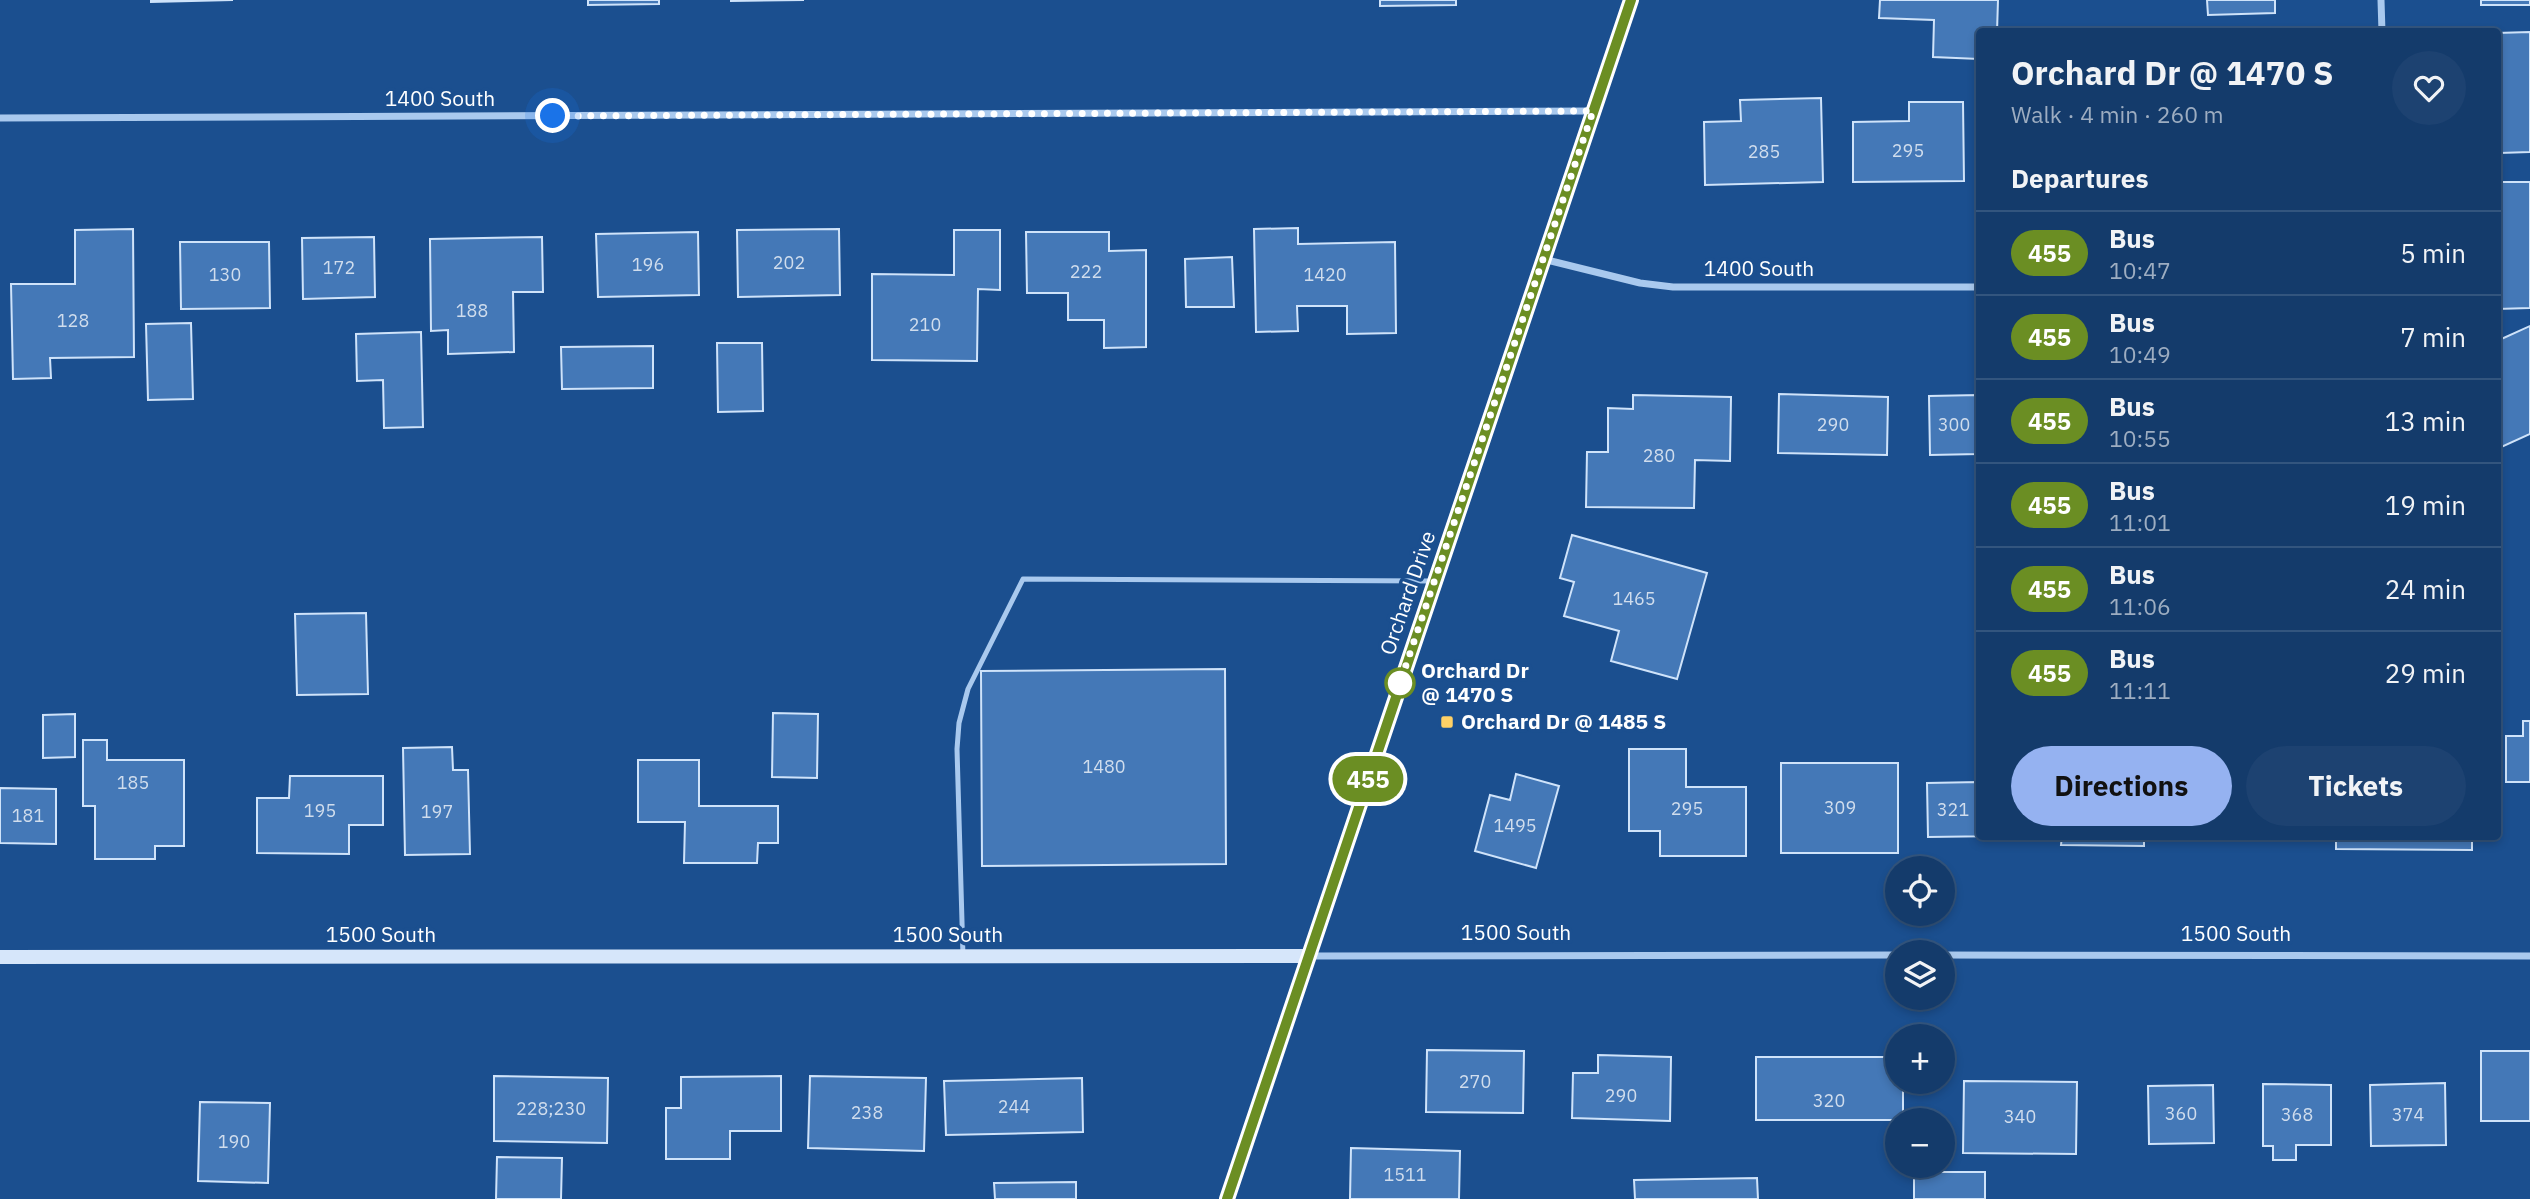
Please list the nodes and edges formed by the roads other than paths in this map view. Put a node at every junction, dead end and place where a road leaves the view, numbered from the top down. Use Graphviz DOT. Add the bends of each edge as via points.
graph roads {
  1 [pos="1631,0"];
  2 [pos="2381,0"];
  3 [pos="2382,28"];
  4 [pos="1593,111"];
  5 [pos="0,118"];
  6 [pos="1542,259"];
  7 [pos="1976,287"];
  8 [pos="1434,582"];
  9 [pos="1885,955"];
  10 [pos="1955,955"];
  11 [pos="963,956"];
  12 [pos="1309,956"];
  13 [pos="2530,956"];
  14 [pos="0,957"];
  15 [pos="1227,1199"];
  1 -- 4 [label="street, Orchard Drive"];
  2 -- 3 [label="street"];
  4 -- 5 [label="street, 1400 South"];
  4 -- 6 [label="street, Orchard Drive"];
  6 -- 7 [label="street, 1400 South" via="1673,287"];
  6 -- 8 [label="street, Orchard Drive"];
  8 -- 11 [label="lane" via="1023,579 968,689 959,723"];
  8 -- 12 [label="street, Orchard Drive"];
  9 -- 12 [label="street, 1500 South"];
  10 -- 13 [label="street, 1500 South"];
  11 -- 12 [label="street, 1500 South"];
  11 -- 14 [label="street, 1500 South"];
  12 -- 15 [label="street, Orchard Drive"];
}
